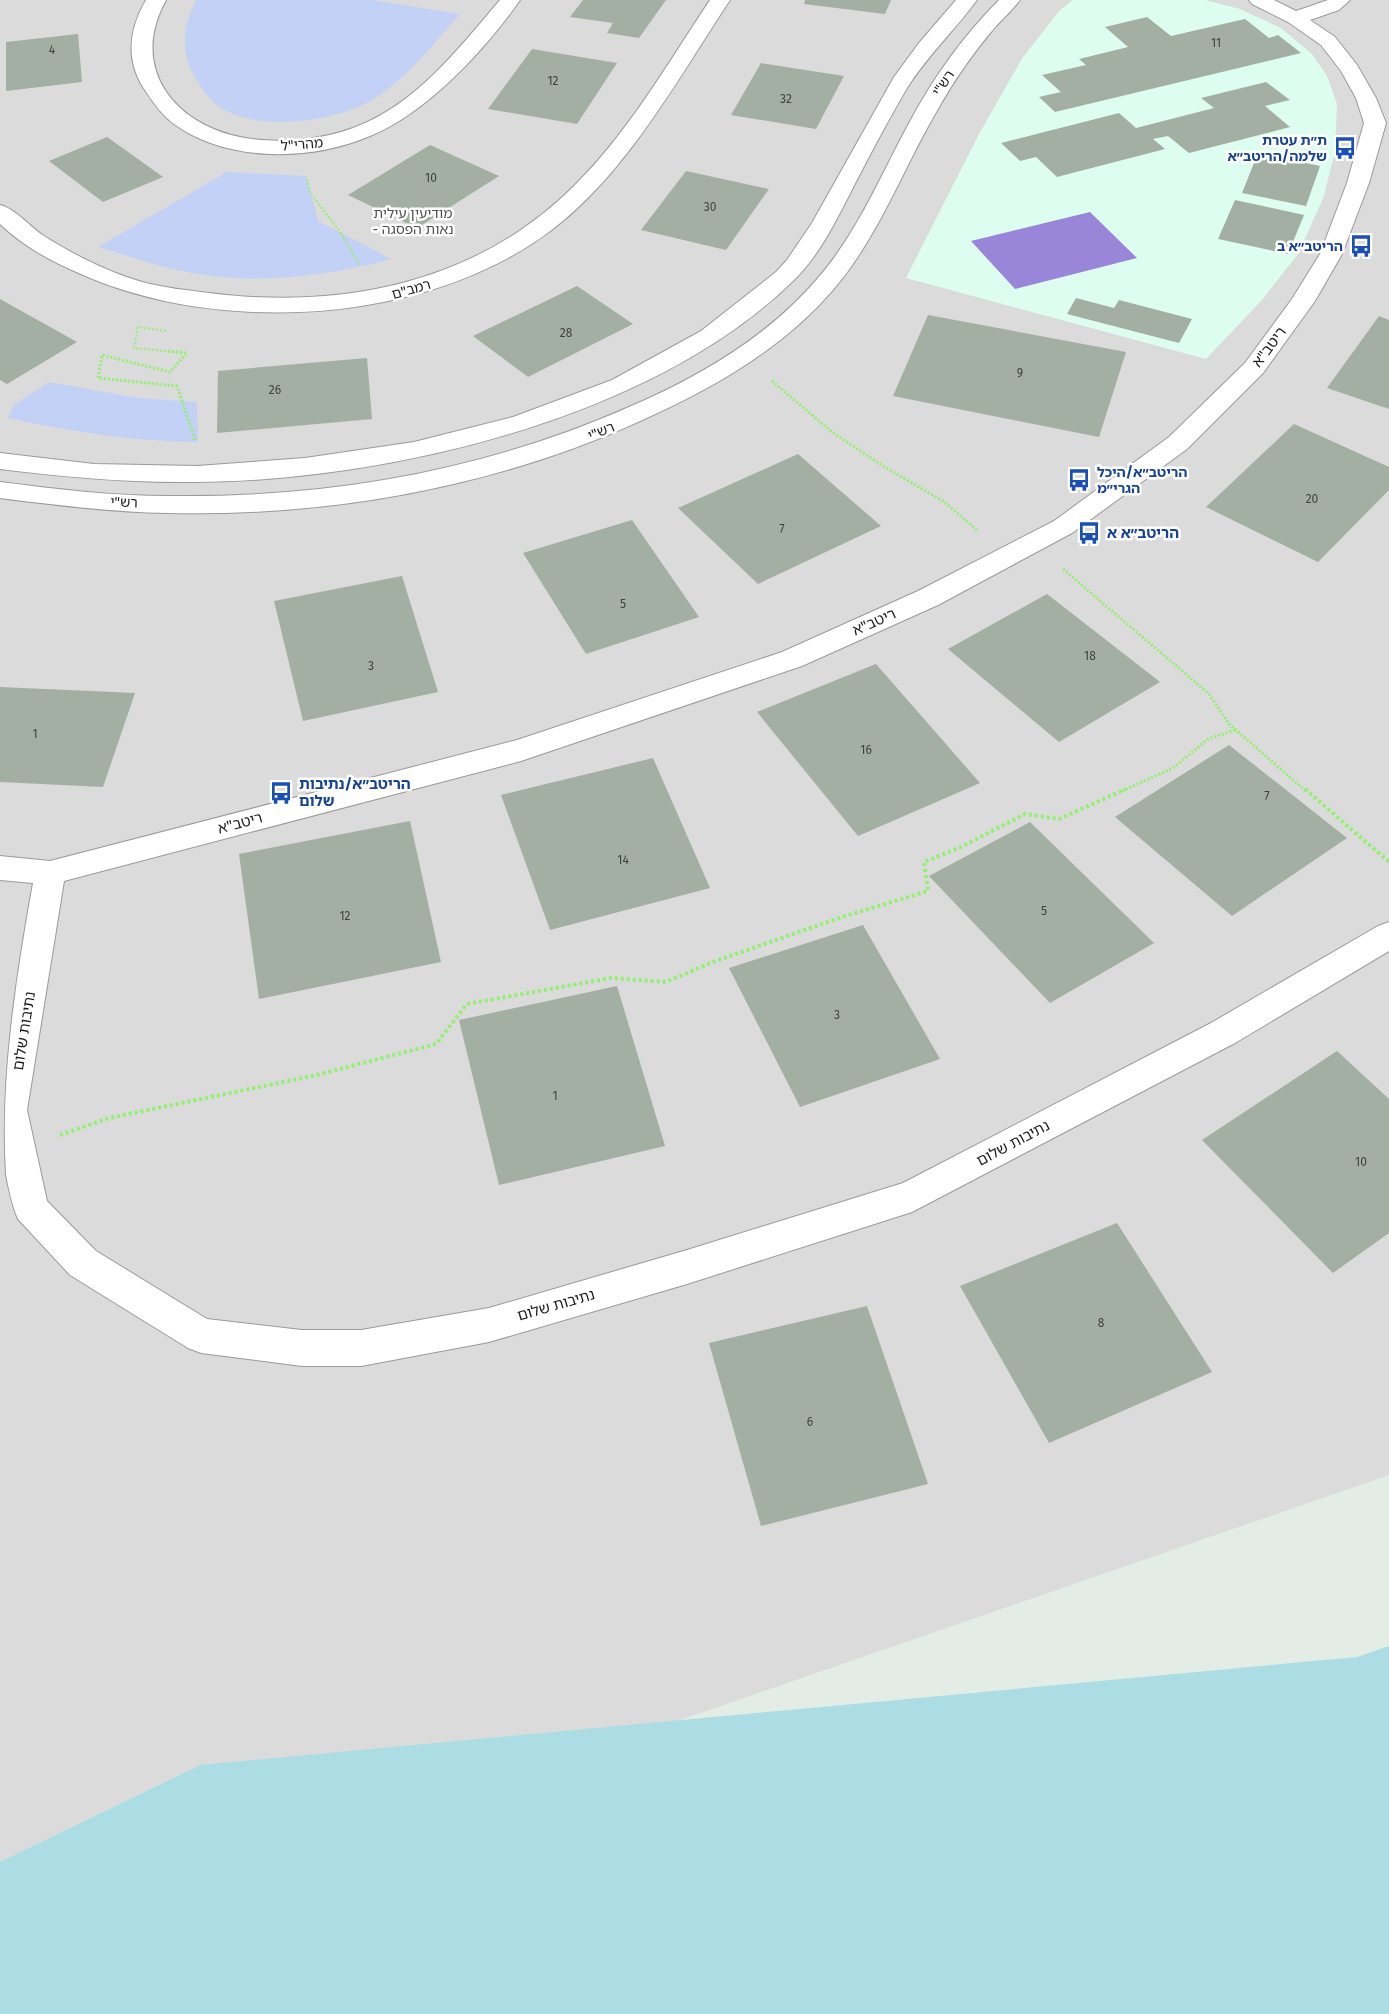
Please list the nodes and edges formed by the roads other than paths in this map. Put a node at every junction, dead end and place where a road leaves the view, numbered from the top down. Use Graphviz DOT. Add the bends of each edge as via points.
graph roads {
  1 [pos="156,0"];
  2 [pos="510,0"];
  3 [pos="720,0"];
  4 [pos="967,0"];
  5 [pos="1010,0"];
  6 [pos="1259,0"];
  7 [pos="1340,0"];
  8 [pos="1294,18"];
  9 [pos="0,212"];
  10 [pos="0,460"];
  11 [pos="0,490"];
  12 [pos="0,868"];
  13 [pos="50,873"];
  14 [pos="1389,935"];
  1 -- 2 [label="street, מהרי\"ל" via="140,43 140,61 149,82 181,119 206,133 262,146 334,141 363,132 397,114 449,71"];
  3 -- 9 [label="street, רמב\"ם" via="620,148 581,193 504,253 444,279 378,298 309,305 222,302 135,288 44,246"];
  4 -- 10 [label="street, רש\"י" via="905,75 807,250 785,276 718,331 628,382 535,418 465,438 398,453 308,466 143,472"];
  5 -- 11 [label="street, רש\"י" via="934,96 865,228 823,287 757,347 720,372 623,422 529,457 362,493 271,502 193,504 76,500"];
  6 -- 8 [label="street, ריטב\"א"];
  7 -- 8 [label="street"];
  8 -- 13 [label="street, ריטב\"א" via="1328,41 1350,69 1375,123 1331,254 1303,301 1254,368 1178,443 1063,527 928,598 792,659 521,750"];
  12 -- 13 [label="street, ריטב\"א"];
  13 -- 14 [label="street, נתיבות שלום" via="10,1110 31,1208 83,1263 201,1336 302,1348 361,1348 489,1325 912,1196 1223,1033"];
}
